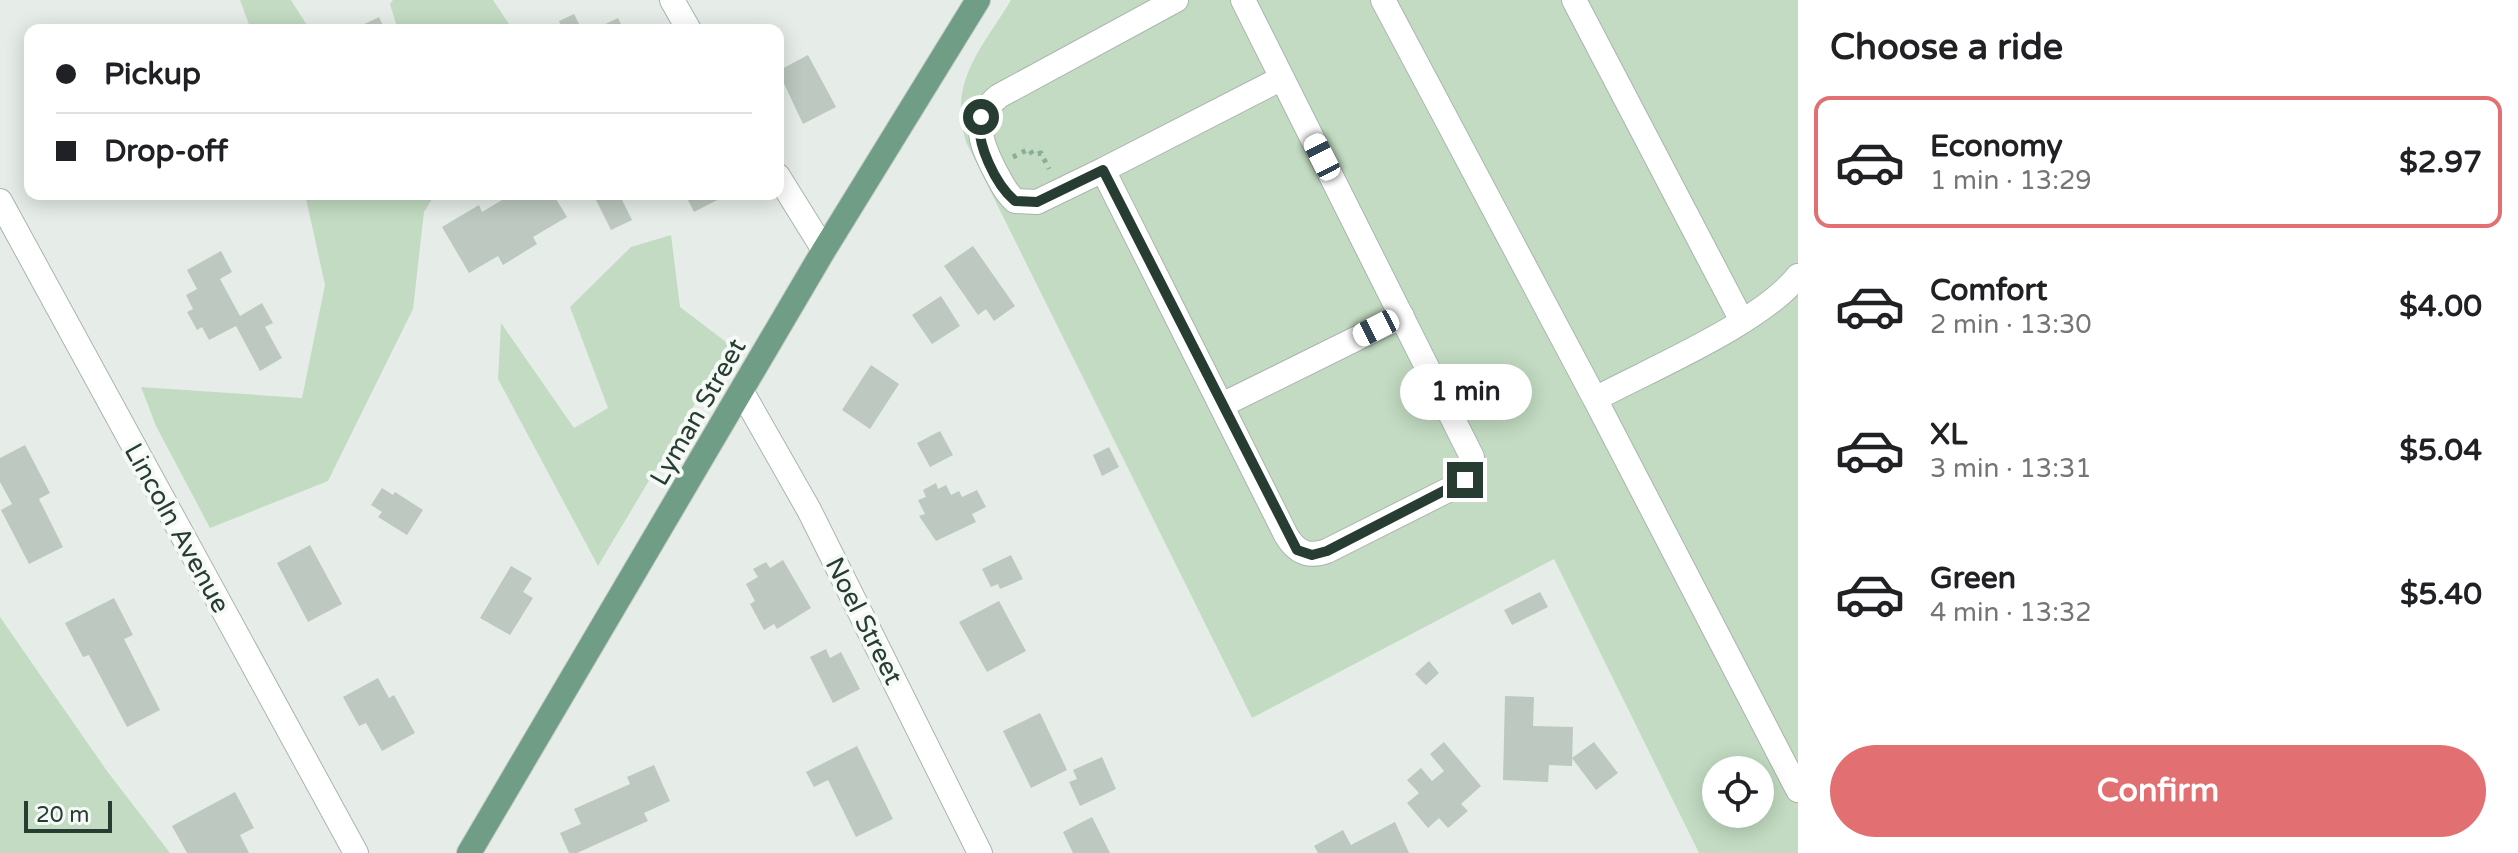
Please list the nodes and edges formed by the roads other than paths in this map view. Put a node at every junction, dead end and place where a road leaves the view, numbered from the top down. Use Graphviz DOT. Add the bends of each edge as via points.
graph roads {
  1 [pos="672,0"];
  2 [pos="978,0"];
  3 [pos="1176,0"];
  4 [pos="1243,0"];
  5 [pos="1383,0"];
  6 [pos="1574,0"];
  7 [pos="686,24"];
  8 [pos="1282,78"];
  9 [pos="1103,170"];
  10 [pos="784,186"];
  11 [pos="0,201"];
  12 [pos="824,250"];
  13 [pos="1798,276"];
  14 [pos="1402,316"];
  15 [pos="1742,321"];
  16 [pos="742,392"];
  17 [pos="1595,399"];
  18 [pos="1222,405"];
  19 [pos="1798,790"];
  20 [pos="476,850"];
  21 [pos="356,853"];
  22 [pos="980,853"];
  1 -- 7 [label="street"];
  2 -- 12 [label="main road, Lyman Street"];
  3 -- 9 [label="street" via="995,99 981,117 979,130 993,167 1015,201 1037,202"];
  4 -- 8 [label="street"];
  5 -- 17 [label="street"];
  6 -- 15 [label="street"];
  8 -- 9 [label="street"];
  8 -- 14 [label="street"];
  9 -- 18 [label="street"];
  10 -- 12 [label="street"];
  11 -- 21 [label="street, Lincoln Avenue"];
  12 -- 16 [label="main road, Lyman Street"];
  13 -- 15 [label="street" via="1776,300"];
  14 -- 18 [label="street"];
  14 -- 18 [label="street" via="1472,457 1469,474 1460,484 1327,551 1304,554 1292,544"];
  15 -- 17 [label="street"];
  16 -- 20 [label="main road, Lyman Street"];
  16 -- 22 [label="street, Noel Street" via="809,510"];
  17 -- 19 [label="street"];
}
